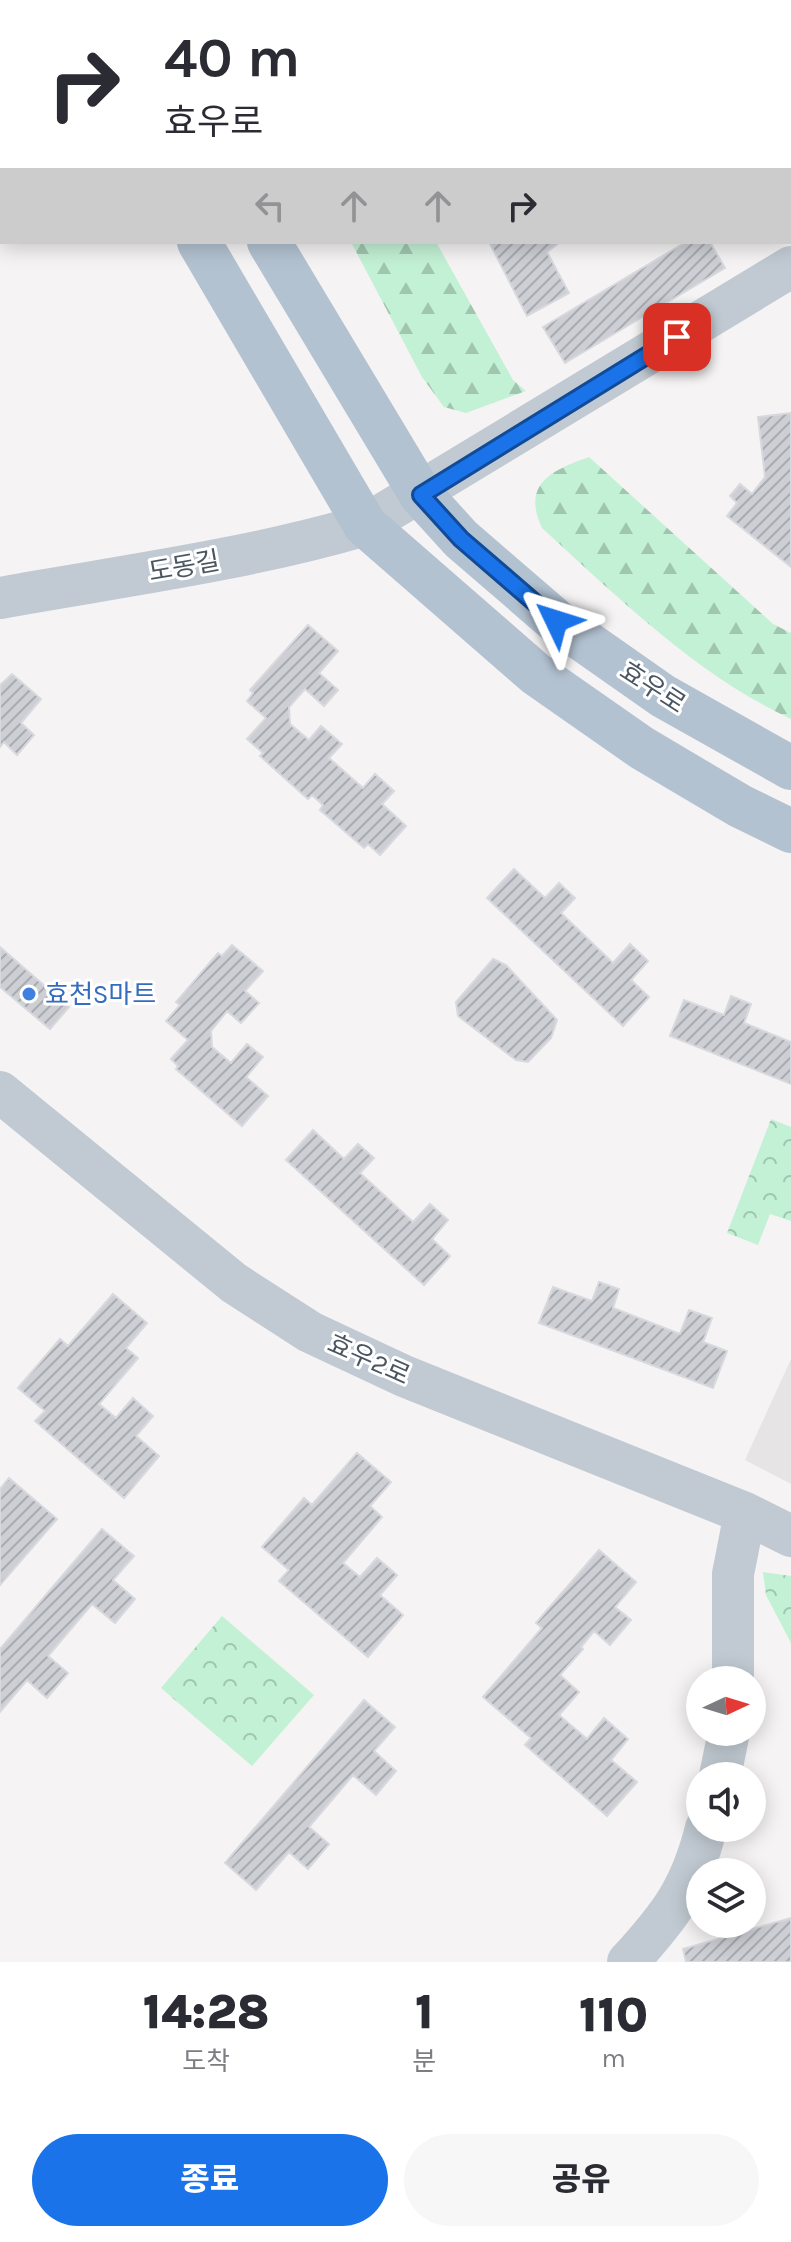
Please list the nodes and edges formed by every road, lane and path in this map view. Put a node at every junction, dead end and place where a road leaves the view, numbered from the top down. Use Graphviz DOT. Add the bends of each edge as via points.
graph roads {
  1 [pos="200,244"];
  2 [pos="270,244"];
  3 [pos="791,267"];
  4 [pos="421,495"];
  5 [pos="365,525"];
  6 [pos="0,598"];
  7 [pos="791,768"];
  8 [pos="791,831"];
  9 [pos="0,1092"];
  10 [pos="745,1513"];
  11 [pos="791,1536"];
  12 [pos="733,1666"];
  13 [pos="702,1842"];
  14 [pos="635,1959"];
  1 -- 5 [label="main road"];
  2 -- 4 [label="main road"];
  3 -- 4 [label="street"];
  4 -- 5 [label="street, 도동길"];
  4 -- 7 [label="main road, 효우로" via="461,539 556,621 663,696"];
  5 -- 6 [label="street, 도동길" via="282,548"];
  5 -- 8 [label="main road" via="536,674 642,748"];
  9 -- 10 [label="street, 효우2로" via="234,1283 310,1332 404,1376"];
  10 -- 11 [label="street, 효우2로"];
  10 -- 12 [label="street" via="733,1574"];
  13 -- 14 [label="street" via="678,1904"];
}
